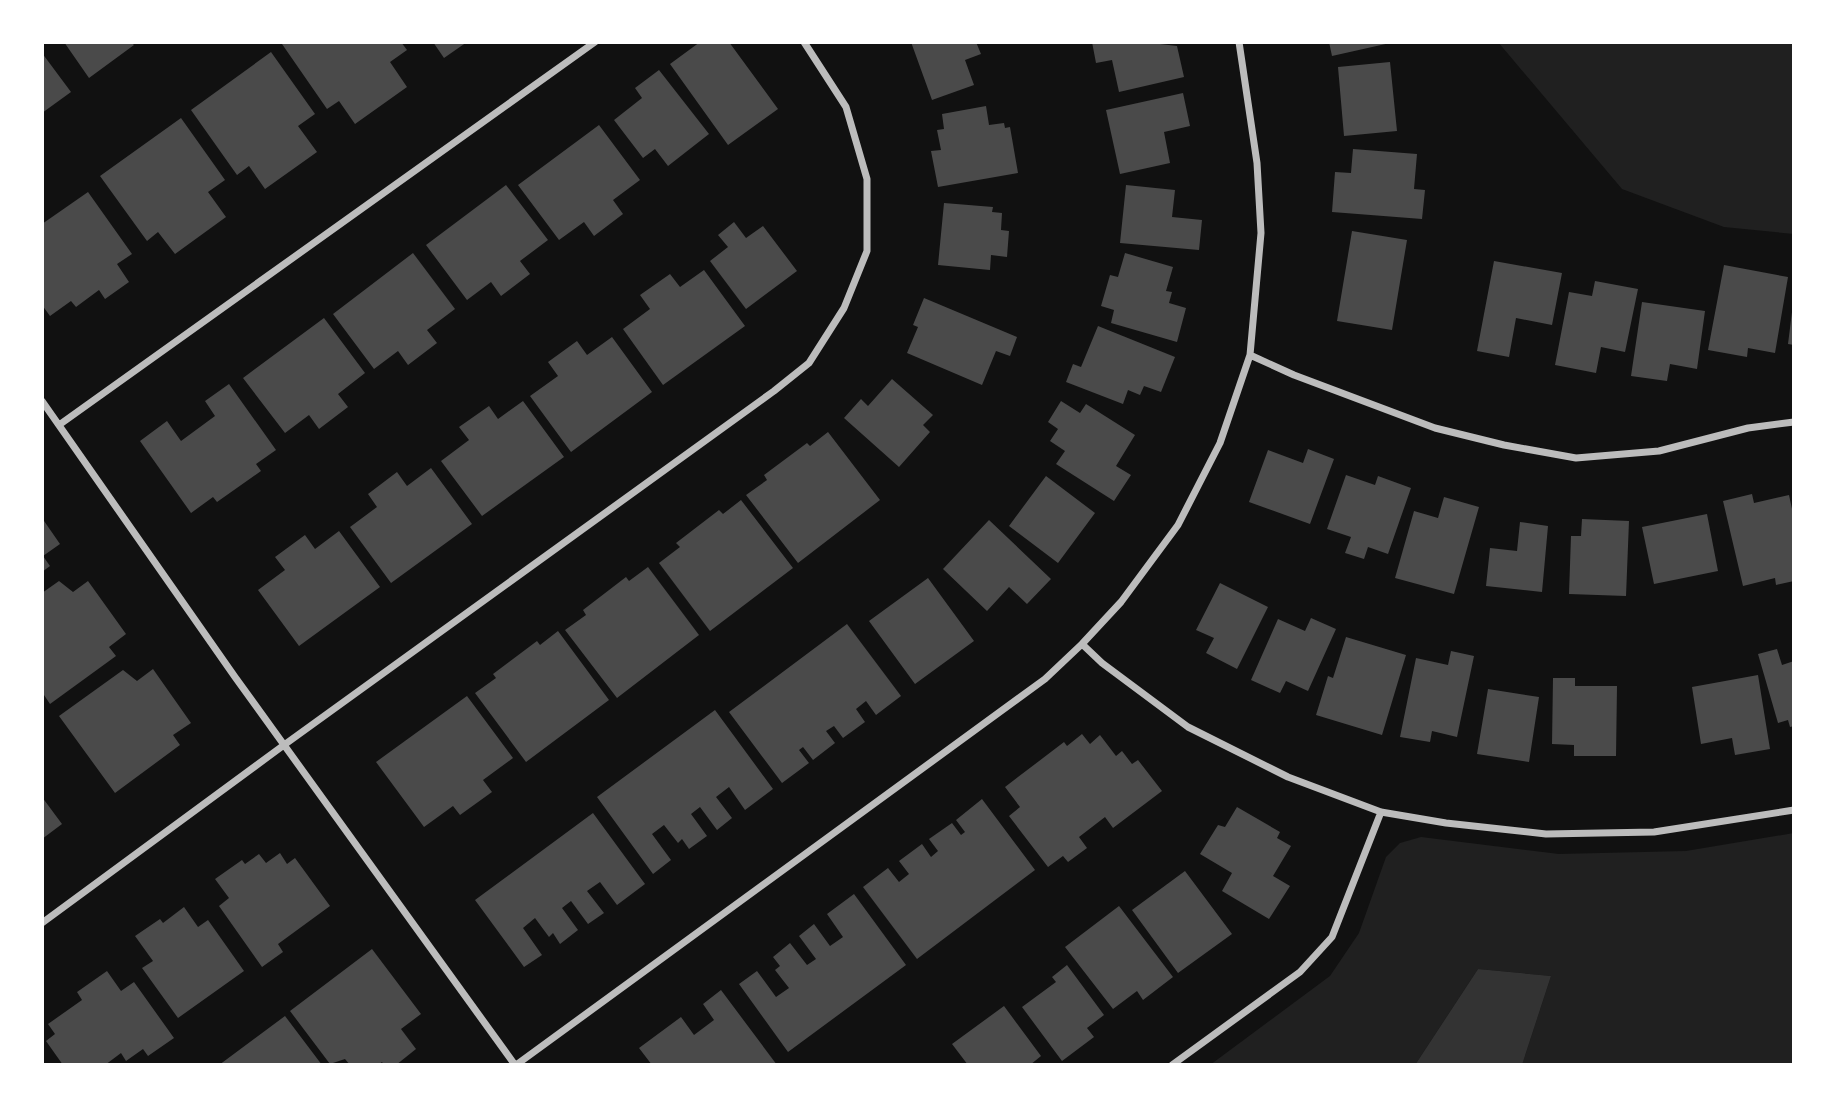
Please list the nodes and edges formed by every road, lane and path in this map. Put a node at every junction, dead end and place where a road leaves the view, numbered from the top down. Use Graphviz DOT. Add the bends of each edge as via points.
graph roads {
  1 [pos="595,42"];
  2 [pos="804,42"];
  3 [pos="1239,42"];
  4 [pos="1250,355"];
  5 [pos="42,401"];
  6 [pos="1794,422"];
  7 [pos="60,425"];
  8 [pos="1082,644"];
  9 [pos="284,745"];
  10 [pos="1794,810"];
  11 [pos="1381,812"];
  12 [pos="42,923"];
  13 [pos="515,1065"];
  14 [pos="1172,1065"];
  1 -- 7 [label="street"];
  2 -- 9 [label="street" via="846,107 867,178 867,251 844,308 809,363"];
  3 -- 4 [label="street" via="1257,163 1261,233"];
  4 -- 6 [label="street" via="1435,428 1576,458 1659,451 1748,428"];
  4 -- 8 [label="street" via="1220,443 1178,526 1121,602"];
  5 -- 7 [label="street"];
  7 -- 9 [label="street"];
  8 -- 11 [label="street" via="1188,727 1289,777"];
  8 -- 13 [label="street" via="1045,679"];
  9 -- 12 [label="street"];
  9 -- 13 [label="street"];
  10 -- 11 [label="street" via="1654,832 1546,834"];
  11 -- 14 [label="street" via="1332,936 1300,972"];
}
